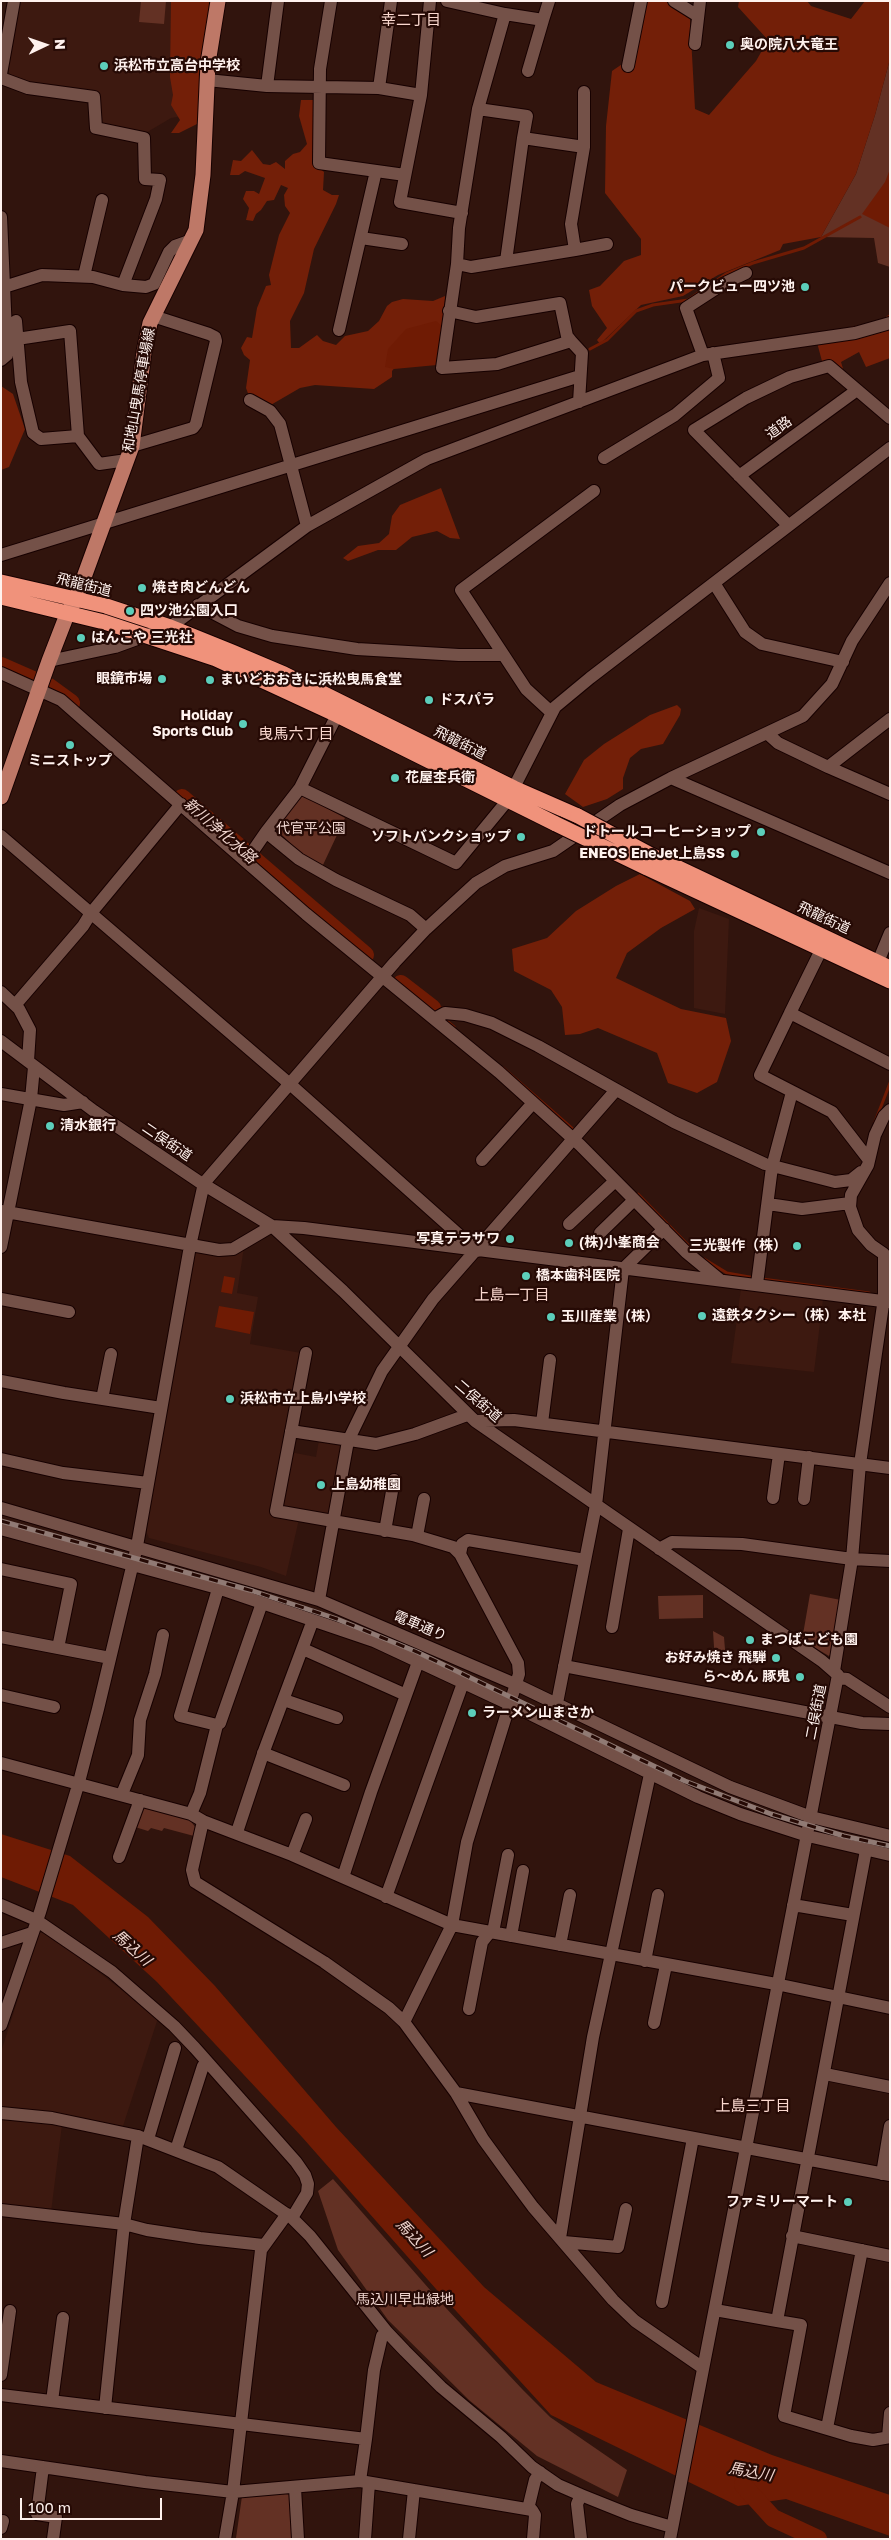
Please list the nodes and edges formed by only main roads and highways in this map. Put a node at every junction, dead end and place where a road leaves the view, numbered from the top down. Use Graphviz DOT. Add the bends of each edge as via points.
graph roads {
  1 [pos="218,1"];
  2 [pos="1,582"];
  3 [pos="1,597"];
  4 [pos="72,606"];
  5 [pos="511,795"];
  6 [pos="1,797"];
  7 [pos="648,861"];
  8 [pos="884,965"];
  9 [pos="890,981"];
  1 -- 4 [label="main road, 和地山曳馬停車場線" via="207,80 198,222 153,316 144,352 130,453"];
  2 -- 4 [label="highway, 飛龍街道"];
  3 -- 4 [label="highway, 飛龍街道"];
  4 -- 5 [label="highway, 飛龍街道" via="216,659"];
  4 -- 5 [label="highway, 飛龍街道" via="170,627 284,674"];
  4 -- 6 [label="main road, 和地山曳馬停車場線"];
  5 -- 7 [label="highway, 飛龍街道, bridge" via="556,824"];
  5 -- 7 [label="highway, 飛龍街道, bridge" via="578,816"];
  7 -- 8 [label="highway, 飛龍街道"];
  7 -- 9 [label="highway, 飛龍街道"];
}
